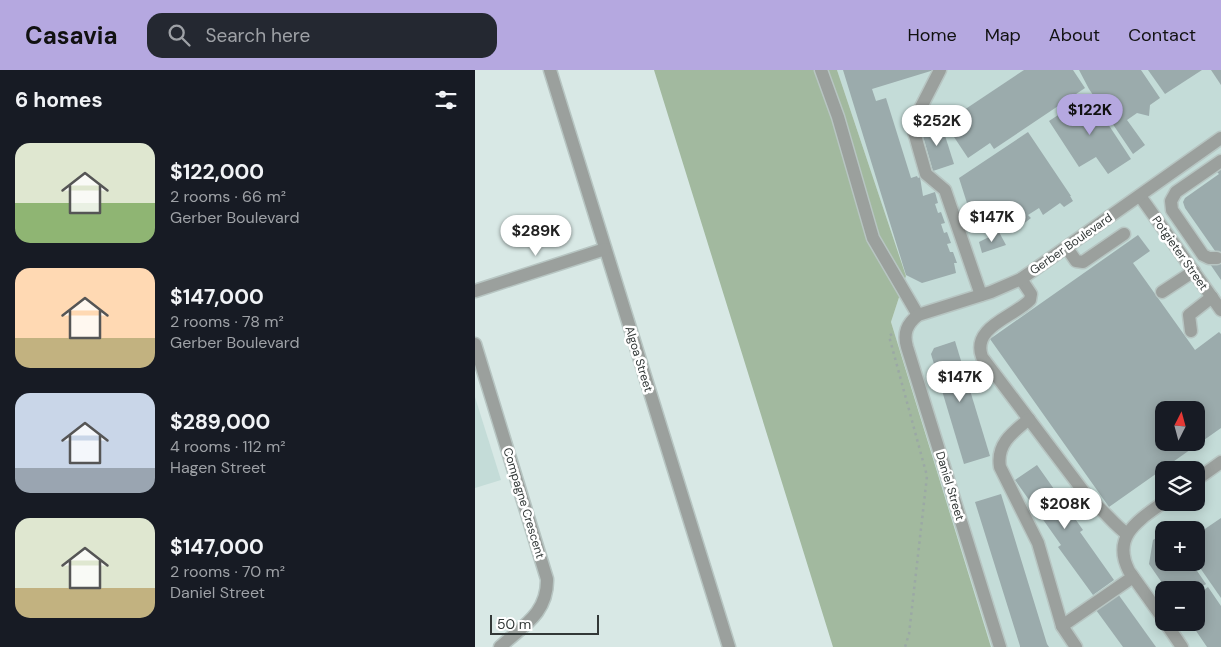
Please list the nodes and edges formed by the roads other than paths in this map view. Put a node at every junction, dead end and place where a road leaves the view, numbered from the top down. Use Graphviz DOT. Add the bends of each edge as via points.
graph roads {
  1 [pos="550,70"];
  2 [pos="821,70"];
  3 [pos="940,70"];
  4 [pos="1221,138"];
  5 [pos="1221,161"];
  6 [pos="1186,163"];
  7 [pos="1196,178"];
  8 [pos="1139,196"];
  9 [pos="1125,234"];
  10 [pos="1067,248"];
  11 [pos="605,249"];
  12 [pos="1217,258"];
  13 [pos="1194,271"];
  14 [pos="1021,279"];
  15 [pos="475,291"];
  16 [pos="1162,292"];
  17 [pos="981,295"];
  18 [pos="1212,297"];
  19 [pos="1221,310"];
  20 [pos="918,315"];
  21 [pos="908,325"];
  22 [pos="1191,331"];
  23 [pos="475,344"];
  24 [pos="1029,419"];
  25 [pos="1221,462"];
  26 [pos="1205,474"];
  27 [pos="1155,508"];
  28 [pos="1127,534"];
  29 [pos="1133,577"];
  30 [pos="1155,607"];
  31 [pos="1062,626"];
  32 [pos="1172,631"];
  33 [pos="500,647"];
  34 [pos="729,647"];
  35 [pos="1000,647"];
  36 [pos="1076,647"];
  37 [pos="1183,647"];
  1 -- 11 [label="street, Algoa Street"];
  2 -- 20 [label="street" via="873,238"];
  3 -- 17 [label="street" via="916,117 914,132 926,174 945,190"];
  4 -- 6 [label="street, Gerber Boulevard"];
  5 -- 7 [label="street"];
  6 -- 7 [label="street"];
  6 -- 8 [label="street, Gerber Boulevard"];
  7 -- 12 [label="street" via="1176,192 1171,206 1203,255"];
  8 -- 10 [label="street, Gerber Boulevard"];
  8 -- 13 [label="street, Potgieter Street"];
  9 -- 10 [label="street" via="1083,262 1077,261"];
  10 -- 14 [label="street, Gerber Boulevard"];
  11 -- 15 [label="street"];
  11 -- 34 [label="street, Algoa Street"];
  13 -- 16 [label="street"];
  13 -- 18 [label="street, Potgieter Street"];
  14 -- 17 [label="street, Gerber Boulevard"];
  14 -- 24 [label="street" via="1031,294 1030,300 987,331 981,339 980,351"];
  17 -- 20 [label="street, Gerber Boulevard"];
  18 -- 19 [label="street, Potgieter Street"];
  18 -- 22 [label="street" via="1189,315"];
  20 -- 21 [label="street, Gerber Boulevard"];
  21 -- 35 [label="street, Daniel Street" via="907,347"];
  23 -- 33 [label="street, Compagne Crescent" via="547,579 546,597 538,613"];
  24 -- 28 [label="street" via="1090,500"];
  24 -- 31 [label="street" via="1004,442 999,461 1038,543"];
  25 -- 26 [label="street"];
  27 -- 28 [label="street" via="1137,521"];
  28 -- 29 [label="street" via="1124,557"];
  29 -- 30 [label="street"];
  29 -- 31 [label="street"];
  31 -- 36 [label="street"];
  32 -- 37 [label="street"];
}
